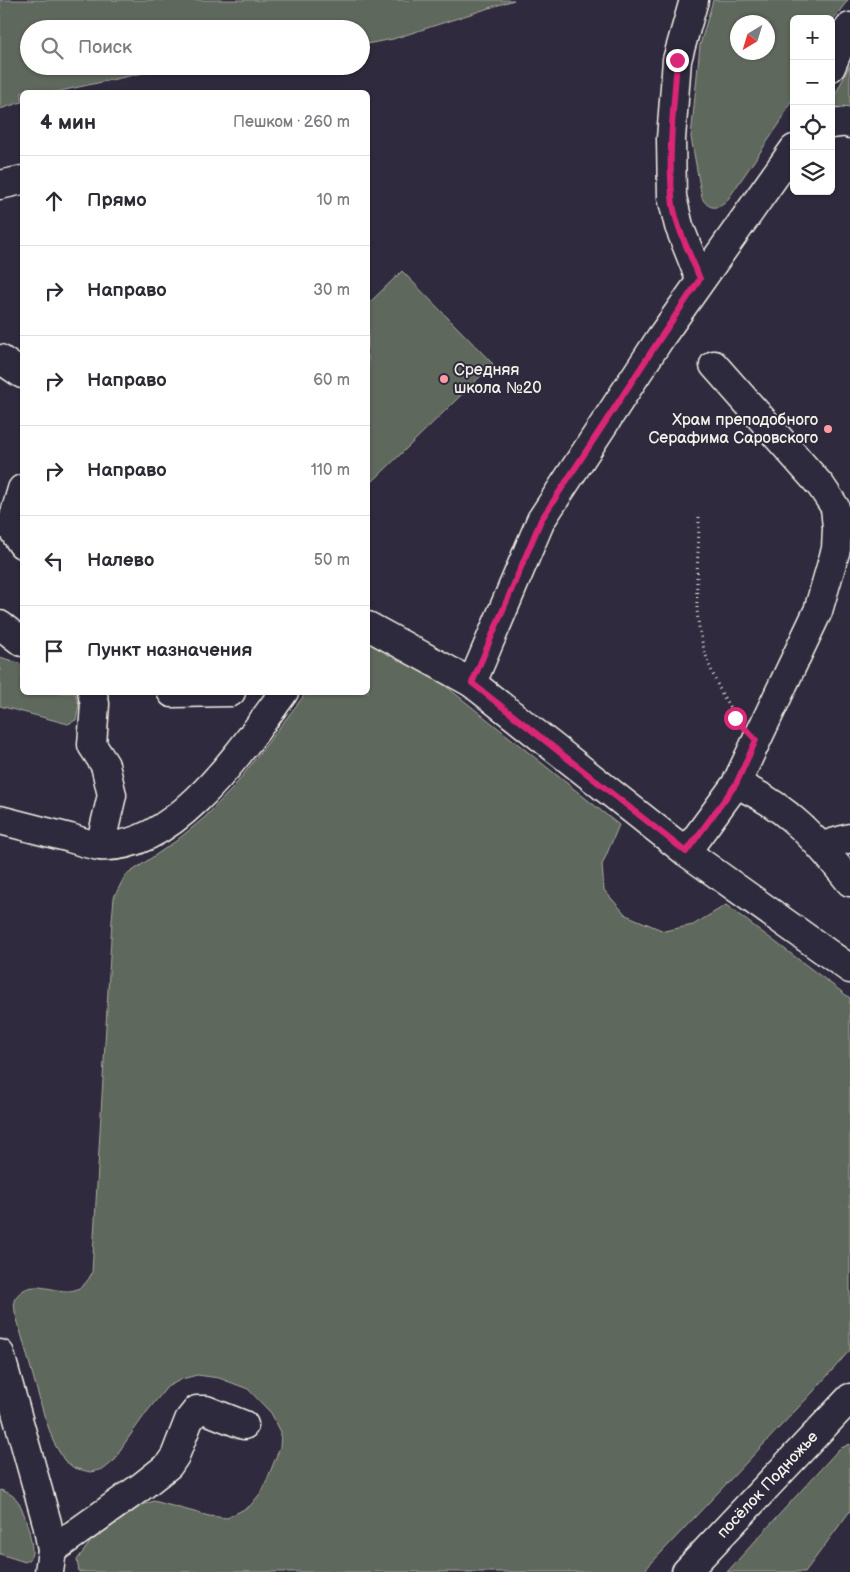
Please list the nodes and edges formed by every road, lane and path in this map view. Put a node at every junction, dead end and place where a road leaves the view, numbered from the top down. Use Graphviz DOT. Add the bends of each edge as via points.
graph roads {
  1 [pos="694,0"];
  2 [pos="850,27"];
  3 [pos="834,60"];
  4 [pos="835,124"];
  5 [pos="850,124"];
  6 [pos="793,150"];
  7 [pos="20,180"];
  8 [pos="0,185"];
  9 [pos="700,279"];
  10 [pos="0,359"];
  11 [pos="714,365"];
  12 [pos="20,373"];
  13 [pos="20,496"];
  14 [pos="699,517"];
  15 [pos="11,530"];
  16 [pos="0,624"];
  17 [pos="370,627"];
  18 [pos="20,640"];
  19 [pos="472,683"];
  20 [pos="282,695"];
  21 [pos="95,696"];
  22 [pos="756,740"];
  23 [pos="736,784"];
  24 [pos="0,820"];
  25 [pos="850,838"];
  26 [pos="100,846"];
  27 [pos="822,846"];
  28 [pos="686,852"];
  29 [pos="850,882"];
  30 [pos="850,969"];
  31 [pos="0,1354"];
  32 [pos="846,1410"];
  33 [pos="244,1425"];
  34 [pos="50,1561"];
  35 [pos="686,1572"];
  1 -- 9 [label="main road" via="677,60 671,139 672,197 679,226"];
  2 -- 3 [label="main road"];
  4 -- 5 [label="main road"];
  6 -- 9 [label="main road"];
  7 -- 8 [label="main road"];
  9 -- 19 [label="main road" via="541,520"];
  10 -- 12 [label="main road"];
  11 -- 22 [label="main road" via="821,486 834,507 837,528 836,549 818,611"];
  13 -- 15 [label="main road"];
  14 -- 22 [label="path" via="697,606 709,664 735,718"];
  16 -- 18 [label="main road"];
  17 -- 19 [label="main road"];
  19 -- 28 [label="main road"];
  20 -- 26 [label="main road" via="219,777 192,804 162,828 136,841"];
  21 -- 26 [label="main road" via="92,745 105,765 112,795"];
  22 -- 23 [label="main road"];
  23 -- 27 [label="main road" via="759,794"];
  23 -- 28 [label="main road"];
  24 -- 26 [label="main road"];
  25 -- 27 [label="main road"];
  27 -- 29 [label="main road"];
  28 -- 30 [label="main road"];
  31 -- 34 [label="main road" via="47,1523"];
  32 -- 35 [label="main road, посёлок Подножье"];
  33 -- 34 [label="main road" via="206,1410 197,1410 189,1420 169,1465"];
}
